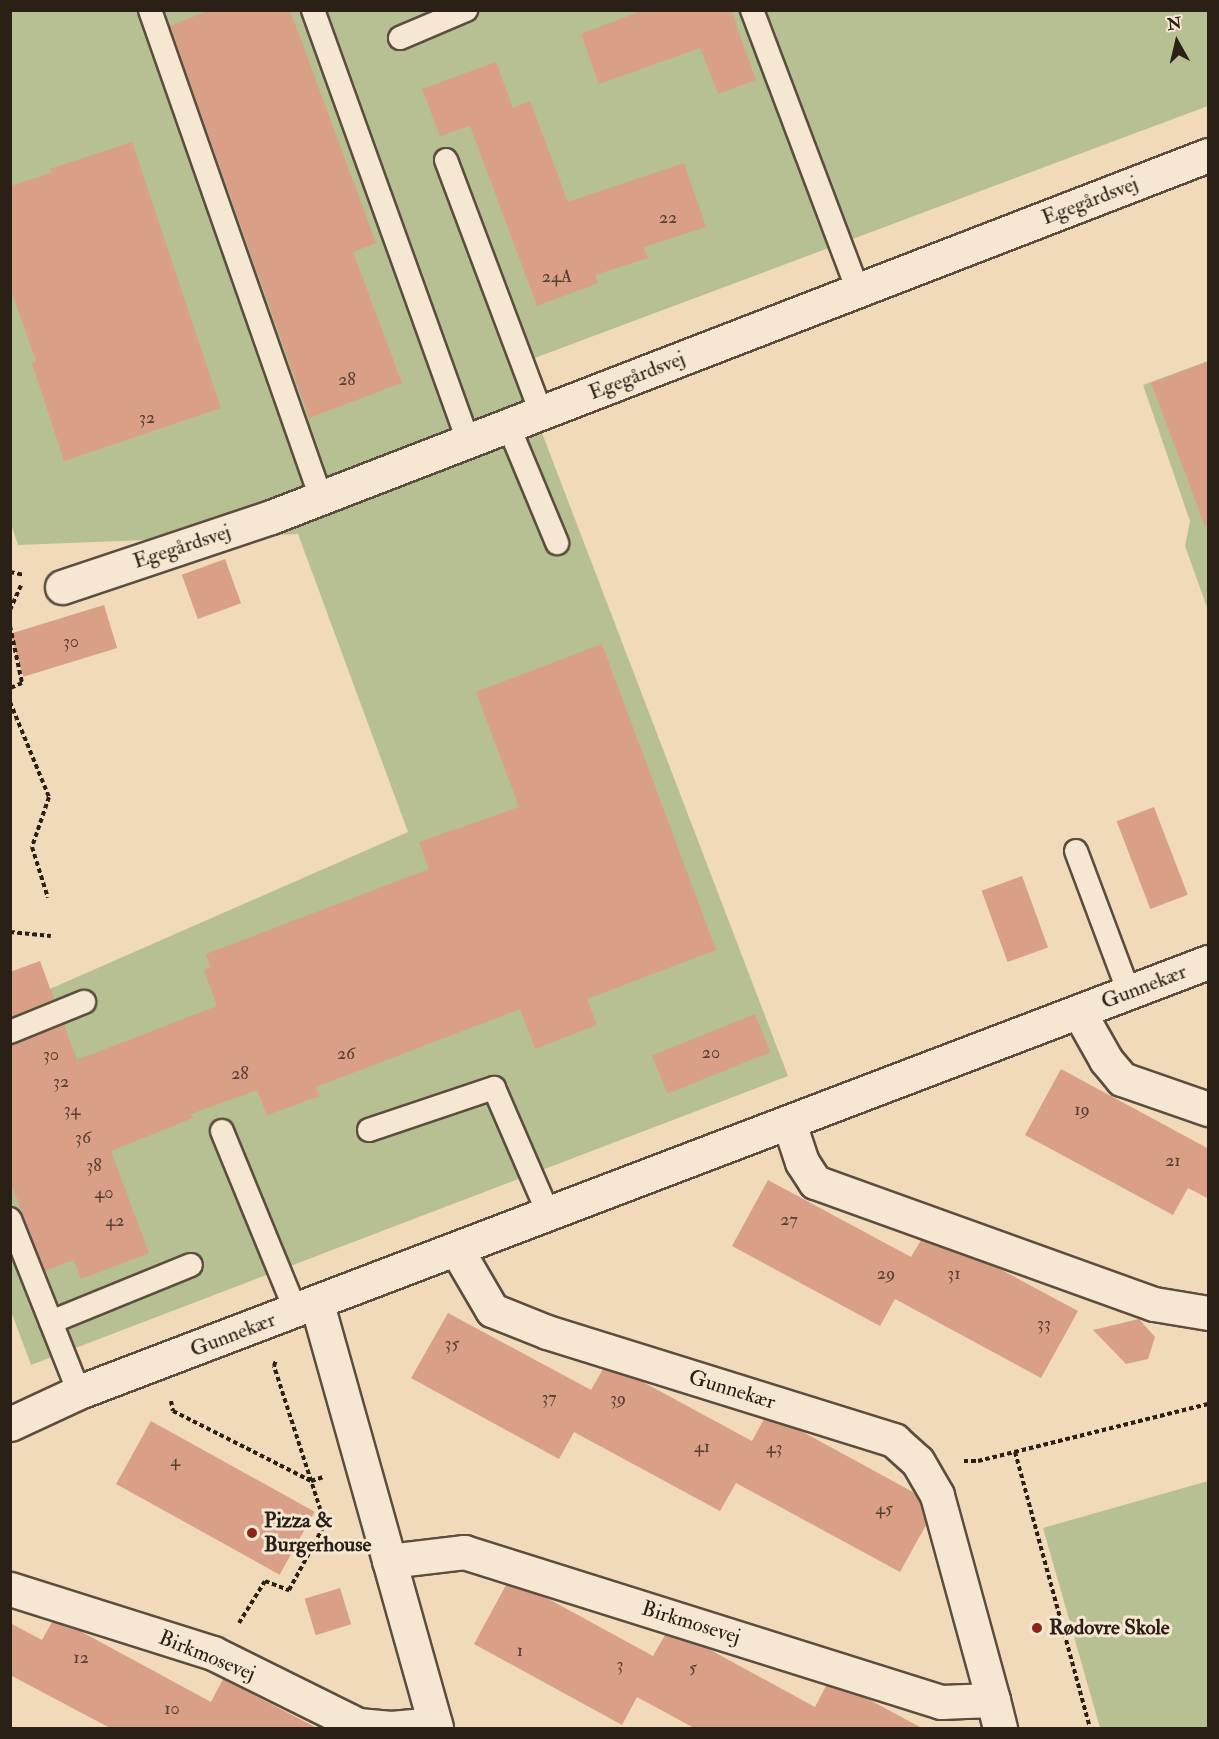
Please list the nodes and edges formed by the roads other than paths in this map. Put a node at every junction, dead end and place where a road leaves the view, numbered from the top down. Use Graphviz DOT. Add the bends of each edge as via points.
graph roads {
  1 [pos="150,10"];
  2 [pos="313,10"];
  3 [pos="466,10"];
  4 [pos="752,10"];
  5 [pos="400,38"];
  6 [pos="1209,155"];
  7 [pos="446,160"];
  8 [pos="858,290"];
  9 [pos="541,412"];
  10 [pos="508,425"];
  11 [pos="468,441"];
  12 [pos="321,498"];
  13 [pos="557,543"];
  14 [pos="62,587"];
  15 [pos="1076,851"];
  16 [pos="1209,962"];
  17 [pos="1129,993"];
  18 [pos="84,1002"];
  19 [pos="1080,1012"];
  20 [pos="10,1032"];
  21 [pos="1209,1109"];
  22 [pos="789,1123"];
  23 [pos="369,1130"];
  24 [pos="222,1131"];
  25 [pos="549,1215"];
  26 [pos="10,1219"];
  27 [pos="456,1250"];
  28 [pos="191,1264"];
  29 [pos="307,1307"];
  30 [pos="1209,1313"];
  31 [pos="51,1322"];
  32 [pos="79,1392"];
  33 [pos="10,1424"];
  34 [pos="388,1561"];
  35 [pos="959,1575"];
  36 [pos="10,1589"];
  37 [pos="997,1714"];
  38 [pos="435,1726"];
  1 -- 12 [label="lane"];
  2 -- 11 [label="lane"];
  3 -- 5 [label="lane"];
  4 -- 8 [label="lane"];
  6 -- 8 [label="street, Egegårdsvej"];
  7 -- 9 [label="lane"];
  8 -- 9 [label="street, Egegårdsvej"];
  9 -- 10 [label="street, Egegårdsvej"];
  10 -- 11 [label="street, Egegårdsvej"];
  10 -- 13 [label="lane"];
  11 -- 12 [label="street, Egegårdsvej"];
  12 -- 14 [label="street, Egegårdsvej"];
  15 -- 17 [label="lane"];
  16 -- 17 [label="street, Gunnekær"];
  17 -- 19 [label="street, Gunnekær"];
  18 -- 20 [label="lane"];
  19 -- 21 [label="street, Gunnekær" via="1106,1060 1122,1078"];
  19 -- 22 [label="street, Gunnekær"];
  22 -- 25 [label="street, Gunnekær"];
  22 -- 30 [label="street" via="802,1162 815,1182 1154,1304"];
  23 -- 25 [label="lane" via="494,1088"];
  24 -- 29 [label="lane"];
  25 -- 27 [label="street, Gunnekær"];
  26 -- 31 [label="lane"];
  27 -- 29 [label="street, Gunnekær"];
  27 -- 35 [label="street, Gunnekær" via="492,1310 547,1332 894,1440 917,1461 937,1495"];
  28 -- 31 [label="lane"];
  29 -- 32 [label="street, Gunnekær"];
  29 -- 34 [label="street, Birkmosevej"];
  31 -- 32 [label="lane"];
  32 -- 33 [label="street, Gunnekær"];
  34 -- 37 [label="street, Birkmosevej" via="464,1552 941,1702"];
  34 -- 38 [label="street, Birkmosevej"];
  35 -- 37 [label="street, Birkmosevej"];
  36 -- 38 [label="street, Birkmosevej" via="213,1653 358,1725"];
}
